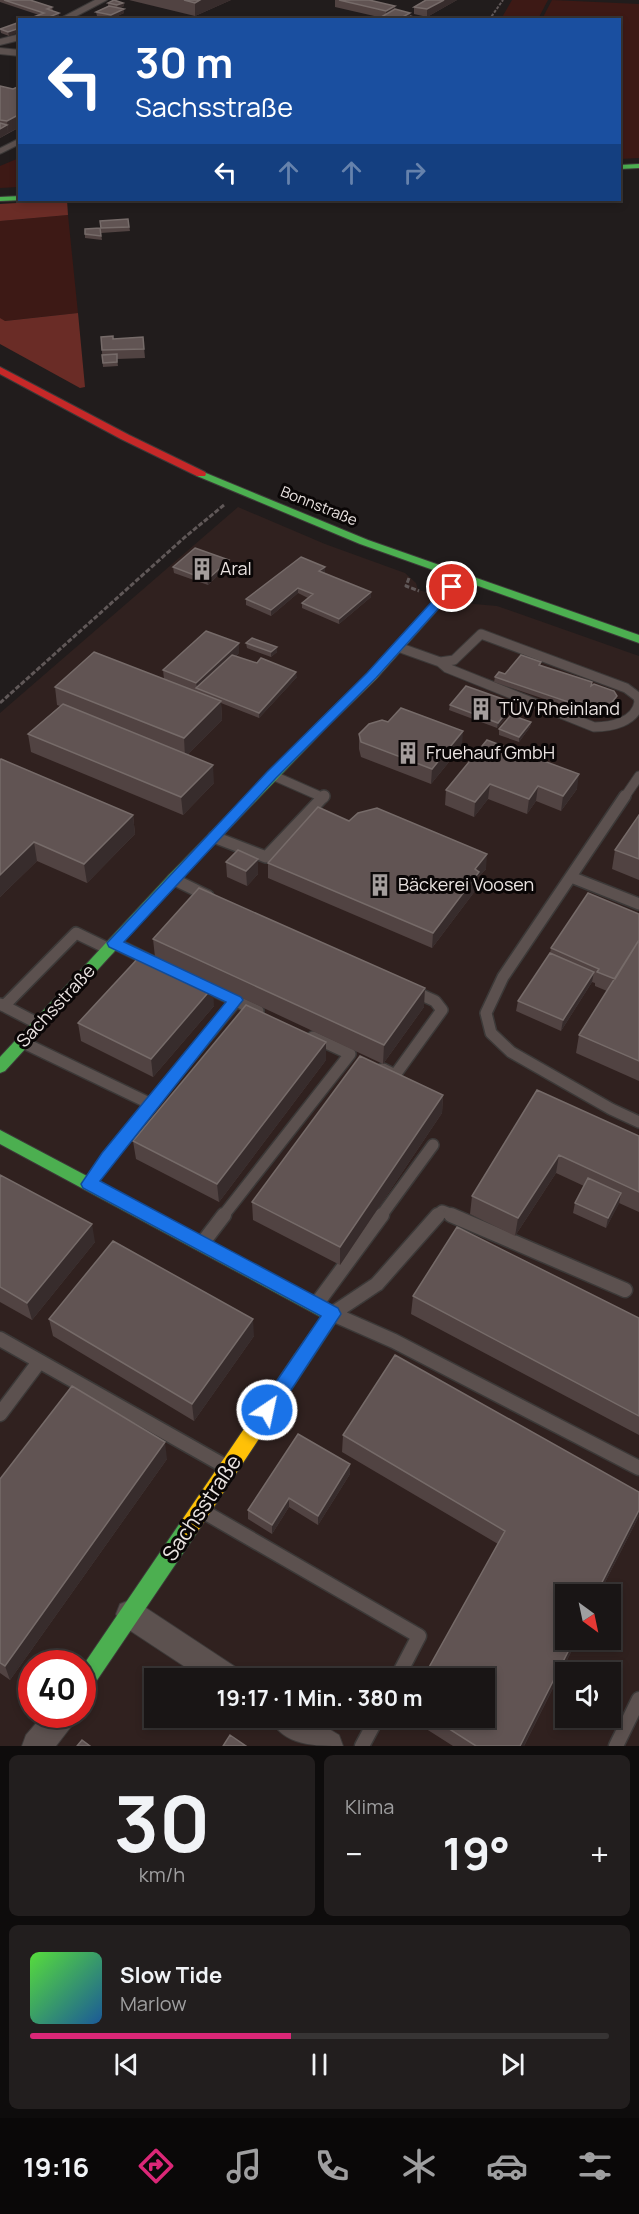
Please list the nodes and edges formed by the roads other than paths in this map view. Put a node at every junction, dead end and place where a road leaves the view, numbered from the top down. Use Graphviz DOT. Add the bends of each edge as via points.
graph roads {
  1 [pos="102,0"];
  2 [pos="65,18"];
  3 [pos="18,38"];
  4 [pos="0,42"];
  5 [pos="0,51"];
  6 [pos="18,53"];
  7 [pos="18,142"];
  8 [pos="3,147"];
  9 [pos="0,151"];
  10 [pos="639,166"];
  11 [pos="621,167"];
  12 [pos="18,198"];
  13 [pos="0,199"];
  14 [pos="0,370"];
  15 [pos="459,579"];
  16 [pos="639,639"];
  17 [pos="398,647"];
  18 [pos="440,662"];
  19 [pos="639,702"];
  20 [pos="272,775"];
  21 [pos="639,776"];
  22 [pos="214,836"];
  23 [pos="571,877"];
  24 [pos="173,879"];
  25 [pos="220,902"];
  26 [pos="639,904"];
  27 [pos="111,946"];
  28 [pos="164,967"];
  29 [pos="195,981"];
  30 [pos="399,984"];
  31 [pos="236,1000"];
  32 [pos="2,1005"];
  33 [pos="267,1015"];
  34 [pos="39,1024"];
  35 [pos="298,1030"];
  36 [pos="23,1042"];
  37 [pos="359,1058"];
  38 [pos="0,1067"];
  39 [pos="151,1104"];
  40 [pos="639,1122"];
  41 [pos="0,1136"];
  42 [pos="433,1145"];
  43 [pos="89,1184"];
  44 [pos="202,1244"];
  45 [pos="625,1290"];
  46 [pos="316,1305"];
  47 [pos="332,1314"];
  48 [pos="0,1339"];
  49 [pos="39,1362"];
  50 [pos="0,1414"];
  51 [pos="229,1468"];
  52 [pos="639,1468"];
  53 [pos="200,1510"];
  54 [pos="130,1614"];
  55 [pos="96,1664"];
  56 [pos="212,1668"];
  57 [pos="402,1668"];
  58 [pos="639,1700"];
  59 [pos="52,1728"];
  60 [pos="300,1728"];
  61 [pos="372,1728"];
  62 [pos="37,1746"];
  63 [pos="328,1746"];
  64 [pos="362,1746"];
  65 [pos="616,1746"];
  1 -- 2 [label="street"];
  3 -- 4 [label="street"];
  5 -- 6 [label="street"];
  7 -- 8 [label="lane"];
  8 -- 9 [label="lane"];
  10 -- 11 [label="street"];
  12 -- 13 [label="street"];
  14 -- 15 [label="street, Bonnstraße" via="241,492"];
  15 -- 16 [label="street, Bonnstraße"];
  15 -- 17 [label="street, Sachsstraße"];
  17 -- 18 [label="lane"];
  17 -- 20 [label="street, Sachsstraße"];
  18 -- 19 [label="lane" via="594,726 621,725"];
  18 -- 19 [label="lane" via="454,660 481,634 626,688"];
  20 -- 22 [label="street, Sachsstraße"];
  20 -- 22 [label="lane" via="325,797 266,857"];
  21 -- 23 [label="lane"];
  22 -- 24 [label="street, Sachsstraße"];
  23 -- 26 [label="lane"];
  23 -- 40 [label="lane" via="503,977 486,1013 491,1034 511,1052"];
  24 -- 25 [label="lane"];
  24 -- 27 [label="street, Sachsstraße"];
  27 -- 28 [label="lane"];
  27 -- 32 [label="lane" via="76,933"];
  27 -- 34 [label="street, Sachsstraße"];
  29 -- 31 [label="lane"];
  30 -- 37 [label="lane" via="435,1001 442,1010 395,1075"];
  31 -- 33 [label="lane"];
  31 -- 39 [label="lane"];
  32 -- 34 [label="lane"];
  34 -- 36 [label="street, Sachsstraße"];
  35 -- 37 [label="lane"];
  36 -- 38 [label="street, Sachsstraße"];
  36 -- 39 [label="lane"];
  37 -- 44 [label="lane"];
  39 -- 43 [label="lane"];
  41 -- 43 [label="street"];
  42 -- 46 [label="lane"];
  43 -- 44 [label="street"];
  44 -- 46 [label="street"];
  45 -- 47 [label="lane" via="442,1211 377,1284"];
  46 -- 47 [label="street"];
  47 -- 51 [label="street, Sachsstraße"];
  47 -- 52 [label="lane" via="394,1341"];
  48 -- 49 [label="lane"];
  49 -- 50 [label="lane"];
  49 -- 51 [label="lane"];
  51 -- 53 [label="street, Sachsstraße"];
  53 -- 54 [label="street, Sachsstraße"];
  53 -- 57 [label="lane" via="419,1636"];
  54 -- 55 [label="street, Sachsstraße"];
  54 -- 56 [label="street"];
  58 -- 65 [label="lane"];
  59 -- 62 [label="street"];
  60 -- 63 [label="street"];
  61 -- 64 [label="lane"];
}
